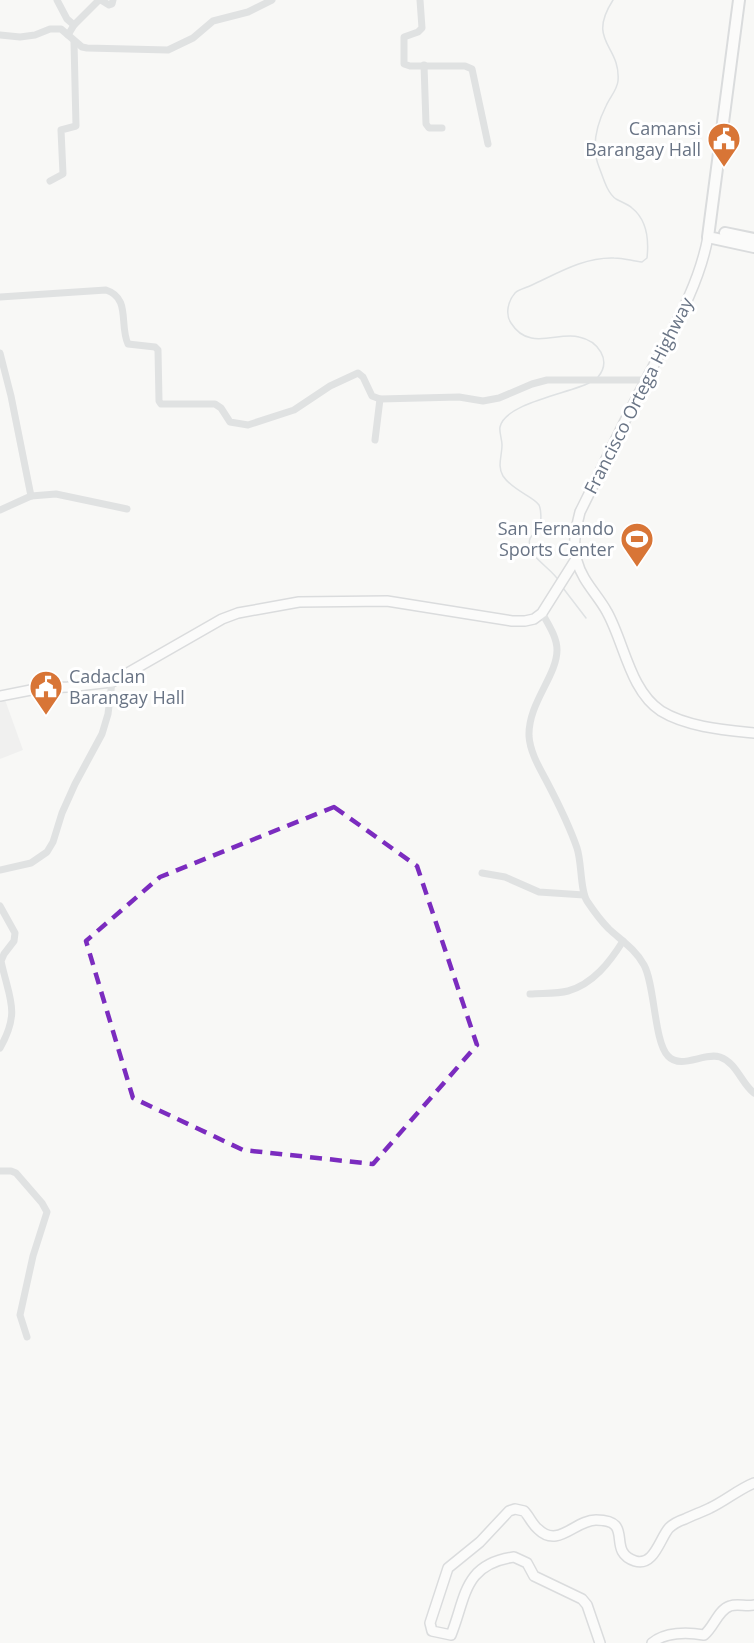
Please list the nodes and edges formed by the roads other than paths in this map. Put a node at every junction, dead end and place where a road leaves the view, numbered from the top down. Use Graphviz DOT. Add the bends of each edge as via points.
graph roads {
  1 [pos="57,0"];
  2 [pos="100,0"];
  3 [pos="113,0"];
  4 [pos="272,0"];
  5 [pos="420,0"];
  6 [pos="740,0"];
  7 [pos="74,25"];
  8 [pos="0,35"];
  9 [pos="68,35"];
  10 [pos="74,42"];
  11 [pos="424,65"];
  12 [pos="442,128"];
  13 [pos="488,144"];
  14 [pos="50,181"];
  15 [pos="708,234"];
  16 [pos="754,239"];
  17 [pos="754,247"];
  18 [pos="0,297"];
  19 [pos="0,353"];
  20 [pos="646,380"];
  21 [pos="380,399"];
  22 [pos="375,440"];
  23 [pos="31,496"];
  24 [pos="127,509"];
  25 [pos="0,510"];
  26 [pos="576,560"];
  27 [pos="542,612"];
  28 [pos="112,682"];
  29 [pos="0,696"];
  30 [pos="754,734"];
  31 [pos="0,870"];
  32 [pos="482,873"];
  33 [pos="584,895"];
  34 [pos="0,906"];
  35 [pos="623,941"];
  36 [pos="530,994"];
  37 [pos="0,1048"];
  38 [pos="754,1093"];
  39 [pos="0,1171"];
  40 [pos="27,1337"];
  41 [pos="754,1483"];
  42 [pos="754,1605"];
  43 [pos="600,1643"];
  44 [pos="652,1643"];
  1 -- 7 [label="street"];
  2 -- 3 [label="street" via="109,5"];
  2 -- 7 [label="street"];
  4 -- 10 [label="street" via="248,12 213,21 193,38 168,50 87,48"];
  5 -- 11 [label="street" via="422,28 404,37 403,51 405,65"];
  6 -- 15 [label="main road, Francisco Ortega Highway"];
  7 -- 9 [label="street"];
  8 -- 9 [label="street" via="20,37 54,28"];
  9 -- 10 [label="street"];
  10 -- 14 [label="street" via="76,126 62,130 63,174"];
  11 -- 12 [label="street" via="426,124 429,128"];
  11 -- 13 [label="street" via="472,69"];
  15 -- 16 [label="main road"];
  15 -- 17 [label="main road"];
  15 -- 20 [label="main road, Francisco Ortega Highway" via="702,265 687,303"];
  18 -- 21 [label="street" via="106,290 116,294 123,308 128,344 158,350 161,404 215,404 230,422 248,425 294,410 358,373 372,396"];
  19 -- 23 [label="street"];
  20 -- 21 [label="street" via="547,380 483,401 459,397"];
  20 -- 26 [label="main road, Francisco Ortega Highway" via="580,512 575,535"];
  21 -- 22 [label="street"];
  23 -- 24 [label="street" via="56,494"];
  23 -- 25 [label="street"];
  26 -- 27 [label="main road"];
  26 -- 30 [label="main road, Francisco Ortega Highway" via="617,630 636,680 660,710 696,724"];
  27 -- 28 [label="main road" via="534,619 512,621 387,601 298,602 222,619"];
  27 -- 33 [label="street" via="557,649 531,716 529,736 581,861"];
  28 -- 29 [label="main road"];
  28 -- 31 [label="street" via="102,734 75,784 53,842 47,852 31,863"];
  32 -- 33 [label="street" via="505,877 538,892"];
  33 -- 35 [label="street" via="600,919"];
  34 -- 37 [label="street" via="15,933 2,958 13,1018"];
  35 -- 36 [label="street" via="611,959 580,986 567,992"];
  35 -- 38 [label="street" via="647,971 657,1027 669,1058 686,1061 719,1057 736,1070"];
  39 -- 40 [label="street" via="16,1173 47,1212 20,1315"];
  41 -- 43 [label="main road" via="676,1523 653,1554 638,1562 623,1551 612,1521 581,1523 557,1537 538,1530 524,1511 509,1511 448,1568 430,1623 432,1631 451,1635 471,1579 492,1563 514,1557 526,1563 534,1576 582,1599"];
  42 -- 44 [label="main road" via="727,1607 704,1635 668,1635"];
}
